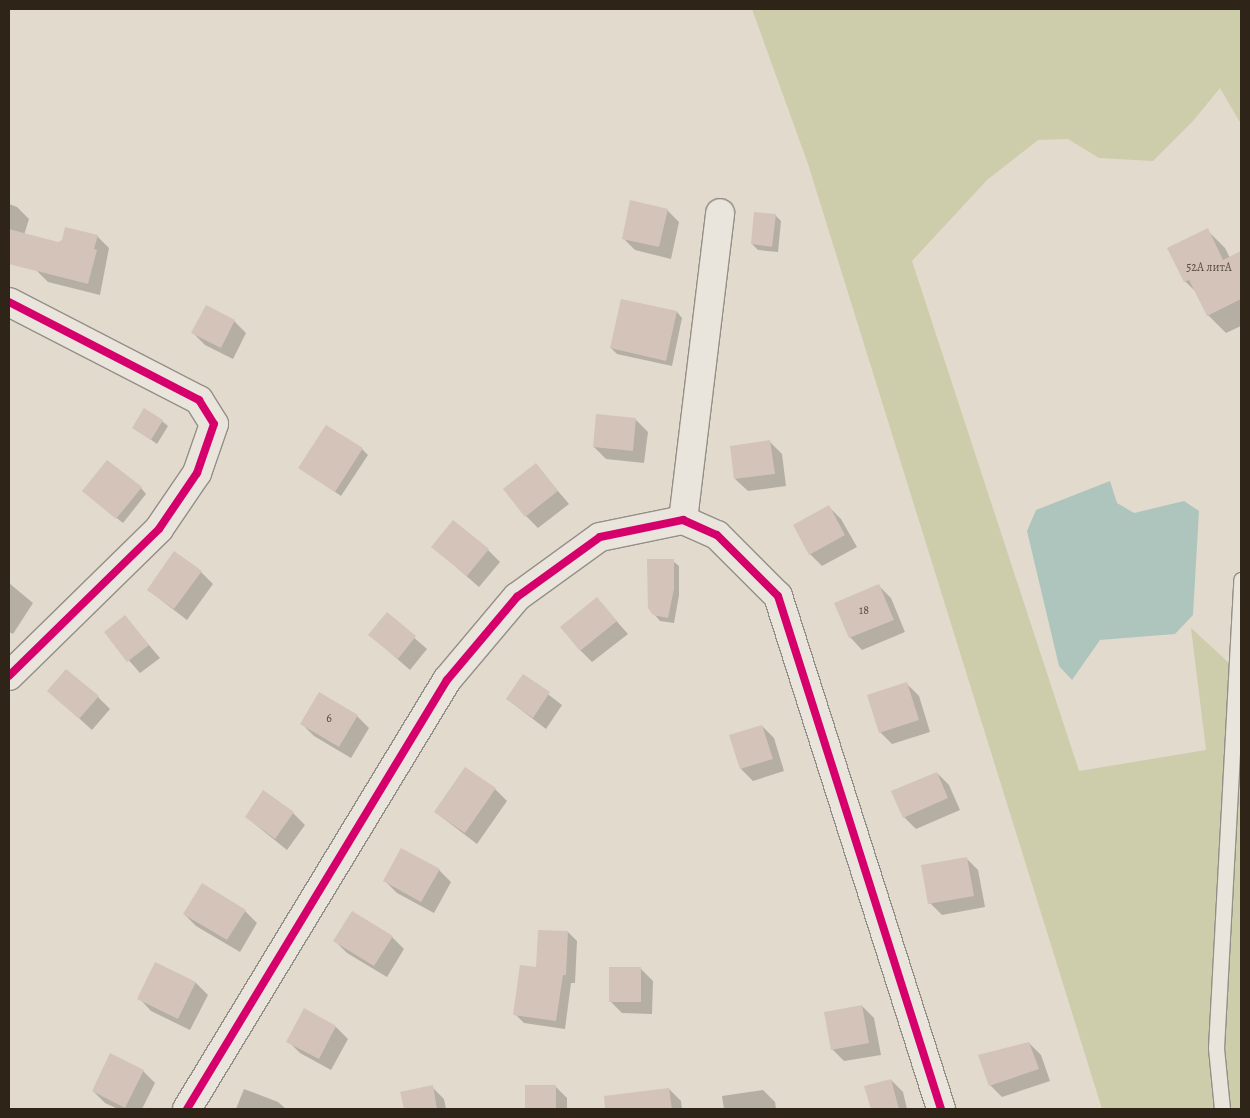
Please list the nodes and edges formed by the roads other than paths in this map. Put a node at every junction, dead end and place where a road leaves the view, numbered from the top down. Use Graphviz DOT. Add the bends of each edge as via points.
graph roads {
  1 [pos="720,213"];
  2 [pos="9,302"];
  3 [pos="683,520"];
  4 [pos="1241,580"];
  5 [pos="13,666"];
  6 [pos="187,1109"];
  7 [pos="941,1109"];
  8 [pos="1222,1109"];
  1 -- 3 [label="street"];
  2 -- 5 [label="street" via="199,400 214,424 197,473 159,530"];
  3 -- 6 [label="street" via="600,537 517,596 447,680"];
  3 -- 7 [label="street" via="717,534 778,596"];
  4 -- 8 [label="lane" via="1216,1048"];
}
